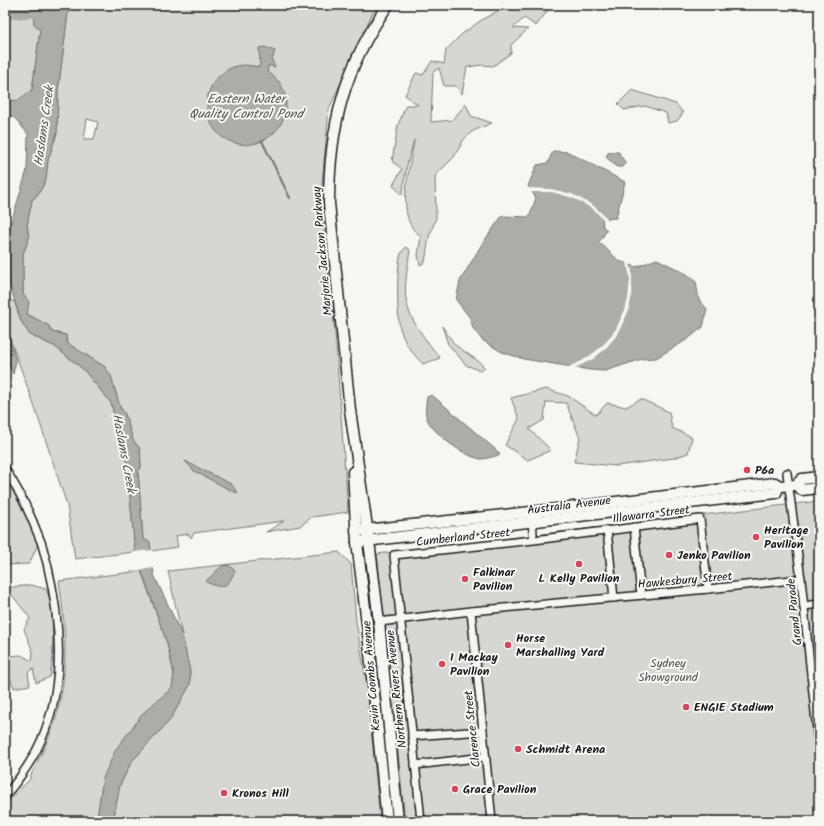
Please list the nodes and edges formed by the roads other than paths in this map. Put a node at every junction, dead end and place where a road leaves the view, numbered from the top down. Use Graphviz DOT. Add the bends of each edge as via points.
graph roads {
  1 [pos="388,5"];
  2 [pos="350,410"];
  3 [pos="5,469"];
  4 [pos="787,472"];
  5 [pos="819,477"];
  6 [pos="789,486"];
  7 [pos="819,488"];
  8 [pos="531,517"];
  9 [pos="634,527"];
  10 [pos="367,529"];
  11 [pos="607,530"];
  12 [pos="356,531"];
  13 [pos="533,537"];
  14 [pos="369,541"];
  15 [pos="357,542"];
  16 [pos="394,555"];
  17 [pos="802,579"];
  18 [pos="708,589"];
  19 [pos="641,595"];
  20 [pos="614,598"];
  21 [pos="819,604"];
  22 [pos="804,606"];
  23 [pos="471,611"];
  24 [pos="400,619"];
  25 [pos="379,622"];
  26 [pos="367,624"];
  27 [pos="817,700"];
  28 [pos="483,731"];
  29 [pos="412,736"];
  30 [pos="819,750"];
  31 [pos="485,757"];
  32 [pos="415,765"];
  33 [pos="5,796"];
  34 [pos="387,821"];
  35 [pos="398,821"];
  36 [pos="421,821"];
  37 [pos="492,821"];
  1 -- 2 [label="main road, Marjorie Jackson Parkway" via="359,53 349,78 337,114 331,149 329,203"];
  2 -- 10 [label="main road, Marjorie Jackson Parkway"];
  2 -- 12 [label="main road, Marjorie Jackson Parkway"];
  3 -- 33 [label="street" via="17,487 40,538 53,590 58,642 54,697 45,731 24,773"];
  4 -- 6 [label="street, Grand Parade"];
  5 -- 6 [label="main road, Australia Avenue" via="802,479"];
  6 -- 7 [label="main road, Australia Avenue" via="802,490"];
  6 -- 8 [label="main road, Australia Avenue" via="775,483 730,487"];
  6 -- 17 [label="street, Grand Parade"];
  8 -- 10 [label="main road, Australia Avenue"];
  8 -- 13 [label="street"];
  8 -- 14 [label="main road, Australia Avenue"];
  9 -- 11 [label="street, Illawarra Street"];
  9 -- 18 [label="street, Illawarra Street" via="700,519"];
  9 -- 19 [label="street"];
  10 -- 12 [label="main road, Australia Avenue"];
  10 -- 14 [label="main road, Kevin Coombs Avenue"];
  11 -- 13 [label="street, Illawarra Street"];
  11 -- 20 [label="street"];
  12 -- 15 [label="main road, Kevin Coombs Avenue"];
  13 -- 16 [label="street, Cumberland Street"];
  14 -- 15 [label="main road, Australia Avenue"];
  14 -- 25 [label="main road, Kevin Coombs Avenue"];
  15 -- 26 [label="main road, Kevin Coombs Avenue"];
  16 -- 24 [label="street, Northern Rivers Avenue"];
  17 -- 18 [label="street, Hawkesbury Street"];
  17 -- 22 [label="street, Grand Parade"];
  18 -- 19 [label="street, Hawkesbury Street"];
  19 -- 20 [label="street, Hawkesbury Street"];
  20 -- 23 [label="street, Hawkesbury Street"];
  21 -- 22 [label="street"];
  22 -- 27 [label="street, Grand Parade"];
  23 -- 24 [label="street, Hawkesbury Street"];
  23 -- 28 [label="street, Clarence Street"];
  24 -- 25 [label="street, Hawkesbury Street"];
  24 -- 29 [label="street, Northern Rivers Avenue"];
  25 -- 26 [label="main road"];
  25 -- 35 [label="main road, Kevin Coombs Avenue"];
  26 -- 34 [label="main road, Kevin Coombs Avenue"];
  27 -- 30 [label="street, Grand Parade"];
  28 -- 29 [label="street"];
  28 -- 31 [label="street, Clarence Street"];
  29 -- 32 [label="street, Northern Rivers Avenue"];
  31 -- 32 [label="street"];
  31 -- 37 [label="street, Clarence Street"];
  32 -- 36 [label="street, Northern Rivers Avenue"];
}
